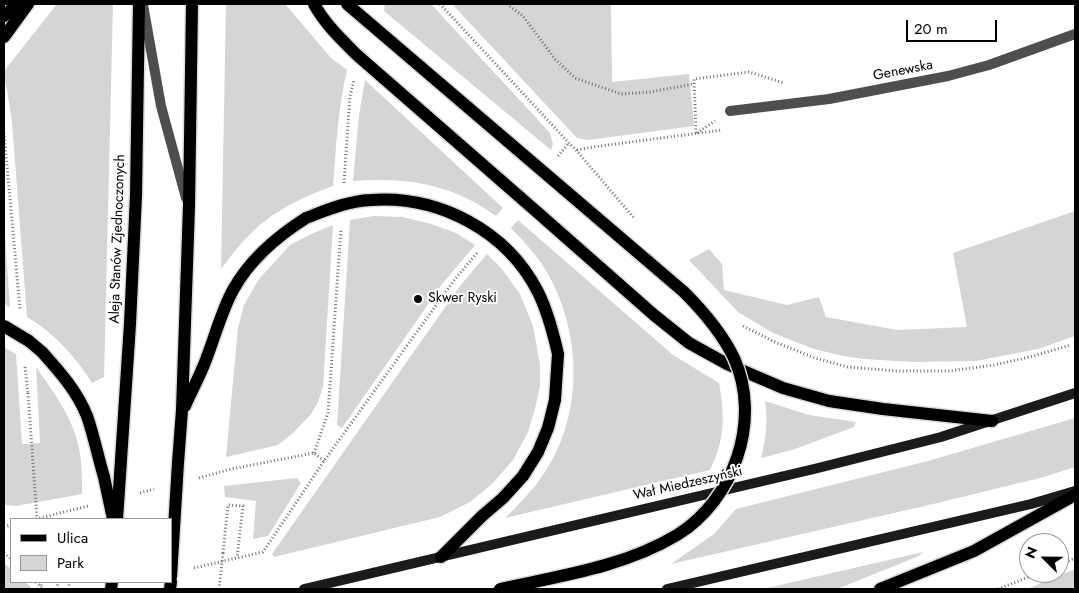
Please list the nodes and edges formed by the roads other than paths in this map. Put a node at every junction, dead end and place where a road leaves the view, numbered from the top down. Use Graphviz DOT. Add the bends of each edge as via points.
graph roads {
  1 [pos="17,4"];
  2 [pos="28,4"];
  3 [pos="141,4"];
  4 [pos="192,4"];
  5 [pos="314,4"];
  6 [pos="347,4"];
  7 [pos="4,16"];
  8 [pos="1075,34"];
  9 [pos="4,37"];
  10 [pos="730,111"];
  11 [pos="189,206"];
  12 [pos="4,326"];
  13 [pos="1075,393"];
  14 [pos="182,410"];
  15 [pos="992,421"];
  16 [pos="1075,491"];
  17 [pos="1075,495"];
  18 [pos="115,518"];
  19 [pos="115,518"];
  20 [pos="441,557"];
  21 [pos="172,561"];
  22 [pos="304,589"];
  23 [pos="500,589"];
  24 [pos="668,589"];
  25 [pos="880,589"];
  1 -- 7 [label="main road"];
  2 -- 9 [label="main road"];
  3 -- 11 [label="street" via="161,106"];
  3 -- 18 [label="main road, Aleja Stanów Zjednoczonych, bridge" via="136,205"];
  4 -- 11 [label="main road"];
  5 -- 15 [label="main road, bridge" via="324,20 357,55 689,343 774,385 829,401"];
  6 -- 23 [label="main road, bridge" via="684,292 725,340 735,360 743,390 745,412 736,463 714,502 698,518 678,534 648,550 609,564"];
  8 -- 10 [label="street, Genewska" via="948,76 830,99"];
  11 -- 14 [label="main road"];
  12 -- 19 [label="main road, bridge" via="42,352 77,396 87,417"];
  13 -- 15 [label="main road, Wał Miedzeszyński"];
  14 -- 20 [label="main road, bridge" via="206,360 233,290 251,264 285,231 306,218 335,207 369,200 416,202 464,218 508,250 538,291 549,316 558,354 556,400 538,452 523,476"];
  14 -- 21 [label="main road, bridge"];
  15 -- 20 [label="main road, Wał Miedzeszyński" via="814,469"];
  16 -- 24 [label="main road"];
  17 -- 25 [label="main road" via="974,551"];
  20 -- 22 [label="main road, Wał Miedzeszyński"];
}
